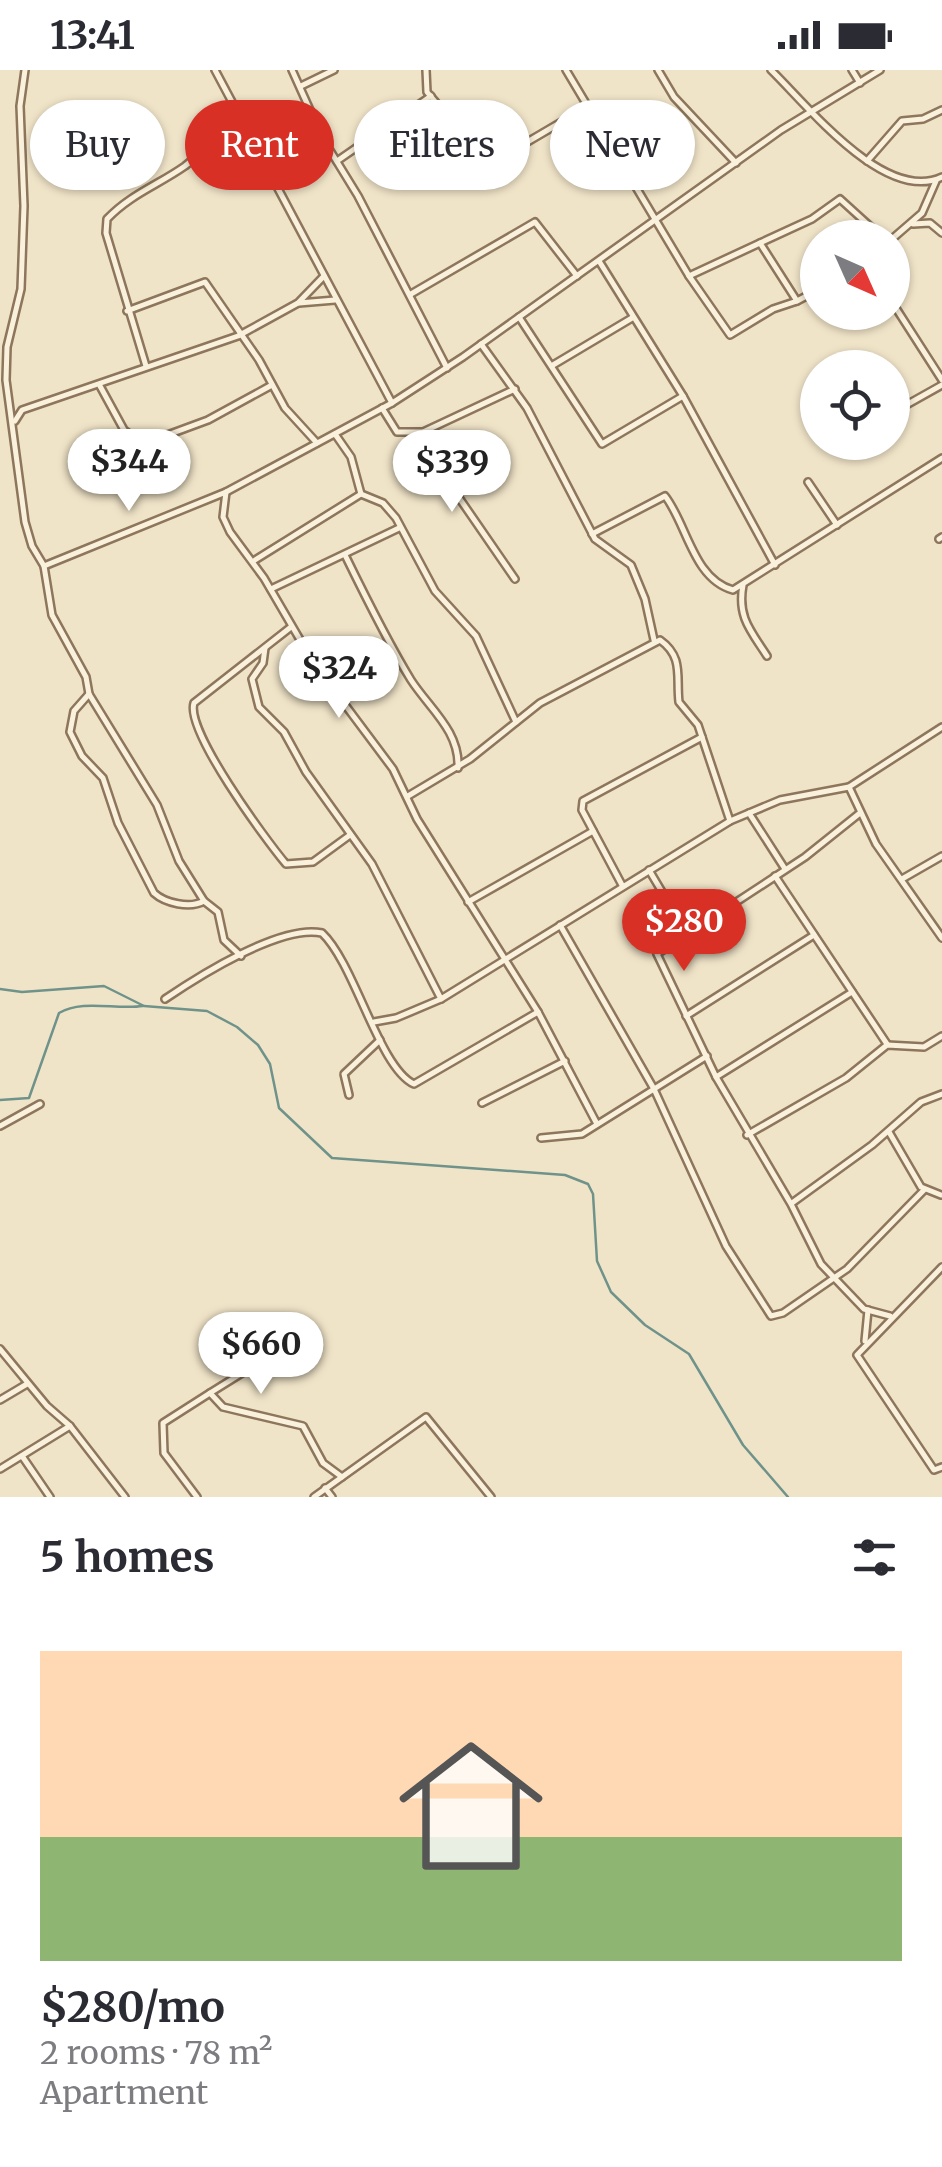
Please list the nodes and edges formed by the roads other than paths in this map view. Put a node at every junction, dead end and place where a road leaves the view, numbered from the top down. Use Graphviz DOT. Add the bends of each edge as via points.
graph roads {
  1 [pos="25,70"];
  2 [pos="215,70"];
  3 [pos="292,70"];
  4 [pos="334,70"];
  5 [pos="426,70"];
  6 [pos="566,70"];
  7 [pos="658,70"];
  8 [pos="771,70"];
  9 [pos="852,70"];
  10 [pos="880,70"];
  11 [pos="860,83"];
  12 [pos="300,86"];
  13 [pos="431,96"];
  14 [pos="229,100"];
  15 [pos="584,100"];
  16 [pos="813,110"];
  17 [pos="942,110"];
  18 [pos="550,129"];
  19 [pos="337,161"];
  20 [pos="867,161"];
  21 [pos="736,164"];
  22 [pos="185,165"];
  23 [pos="939,179"];
  24 [pos="277,190"];
  25 [pos="637,190"];
  26 [pos="810,220"];
  27 [pos="863,220"];
  28 [pos="656,222"];
  29 [pos="800,224"];
  30 [pos="913,224"];
  31 [pos="910,226"];
  32 [pos="942,233"];
  33 [pos="760,242"];
  34 [pos="599,261"];
  35 [pos="324,276"];
  36 [pos="577,276"];
  37 [pos="689,276"];
  38 [pos="410,294"];
  39 [pos="800,299"];
  40 [pos="336,300"];
  41 [pos="797,301"];
  42 [pos="298,303"];
  43 [pos="128,310"];
  44 [pos="518,316"];
  45 [pos="632,318"];
  46 [pos="910,330"];
  47 [pos="238,336"];
  48 [pos="481,344"];
  49 [pos="552,365"];
  50 [pos="146,366"];
  51 [pos="446,368"];
  52 [pos="942,382"];
  53 [pos="99,385"];
  54 [pos="272,386"];
  55 [pos="515,390"];
  56 [pos="683,396"];
  57 [pos="392,402"];
  58 [pos="910,402"];
  59 [pos="10,404"];
  60 [pos="382,408"];
  61 [pos="22,410"];
  62 [pos="14,424"];
  63 [pos="423,432"];
  64 [pos="335,434"];
  65 [pos="317,444"];
  66 [pos="942,458"];
  67 [pos="808,482"];
  68 [pos="226,492"];
  69 [pos="361,494"];
  70 [pos="838,524"];
  71 [pos="399,528"];
  72 [pos="592,534"];
  73 [pos="345,555"];
  74 [pos="254,561"];
  75 [pos="775,565"];
  76 [pos="44,566"];
  77 [pos="515,579"];
  78 [pos="744,585"];
  79 [pos="271,588"];
  80 [pos="291,627"];
  81 [pos="654,640"];
  82 [pos="264,648"];
  83 [pos="767,656"];
  84 [pos="89,694"];
  85 [pos="516,722"];
  86 [pos="942,727"];
  87 [pos="702,737"];
  88 [pos="458,768"];
  89 [pos="848,787"];
  90 [pos="408,796"];
  91 [pos="749,812"];
  92 [pos="860,813"];
  93 [pos="730,821"];
  94 [pos="593,832"];
  95 [pos="351,835"];
  96 [pos="942,856"];
  97 [pos="786,869"];
  98 [pos="649,870"];
  99 [pos="775,876"];
  100 [pos="902,879"];
  101 [pos="622,885"];
  102 [pos="204,901"];
  103 [pos="468,902"];
  104 [pos="560,925"];
  105 [pos="687,934"];
  106 [pos="814,935"];
  107 [pos="942,938"];
  108 [pos="241,956"];
  109 [pos="504,962"];
  110 [pos="852,992"];
  111 [pos="165,998"];
  112 [pos="440,999"];
  113 [pos="538,1012"];
  114 [pos="686,1016"];
  115 [pos="374,1022"];
  116 [pos="942,1036"];
  117 [pos="380,1040"];
  118 [pos="887,1045"];
  119 [pos="707,1056"];
  120 [pos="565,1062"];
  121 [pos="716,1077"];
  122 [pos="654,1089"];
  123 [pos="348,1094"];
  124 [pos="942,1094"];
  125 [pos="482,1103"];
  126 [pos="40,1104"];
  127 [pos="598,1124"];
  128 [pos="0,1126"];
  129 [pos="889,1132"];
  130 [pos="746,1135"];
  131 [pos="541,1138"];
  132 [pos="924,1190"];
  133 [pos="941,1195"];
  134 [pos="791,1204"];
  135 [pos="942,1267"];
  136 [pos="831,1278"];
  137 [pos="868,1310"];
  138 [pos="890,1316"];
  139 [pos="292,1342"];
  140 [pos="864,1342"];
  141 [pos="0,1349"];
  142 [pos="27,1384"];
  143 [pos="210,1393"];
  144 [pos="0,1400"];
  145 [pos="70,1426"];
  146 [pos="22,1456"];
  147 [pos="942,1467"];
  148 [pos="0,1470"];
  149 [pos="342,1476"];
  150 [pos="325,1488"];
  151 [pos="50,1497"];
  152 [pos="126,1497"];
  153 [pos="197,1497"];
  154 [pos="314,1497"];
  155 [pos="332,1497"];
  156 [pos="491,1497"];
  1 -- 59 [label="street" via="23,252 7,348"];
  2 -- 14 [label="street"];
  3 -- 12 [label="street"];
  4 -- 12 [label="street"];
  5 -- 13 [label="street"];
  6 -- 15 [label="street"];
  7 -- 21 [label="street"];
  8 -- 16 [label="street"];
  9 -- 11 [label="street"];
  10 -- 11 [label="street"];
  11 -- 16 [label="street"];
  12 -- 19 [label="street"];
  13 -- 18 [label="street" via="485,160"];
  13 -- 19 [label="street"];
  16 -- 20 [label="street"];
  16 -- 21 [label="street"];
  17 -- 20 [label="street" via="902,120"];
  19 -- 38 [label="street"];
  20 -- 23 [label="street" via="907,181"];
  21 -- 28 [label="street"];
  22 -- 43 [label="street" via="137,191 108,218 106,233"];
  23 -- 30 [label="street"];
  24 -- 35 [label="street"];
  25 -- 28 [label="street"];
  26 -- 27 [label="street" via="840,199"];
  28 -- 34 [label="street"];
  28 -- 37 [label="street"];
  29 -- 33 [label="street"];
  30 -- 31 [label="street"];
  30 -- 32 [label="street" via="930,224"];
  33 -- 37 [label="street"];
  33 -- 41 [label="street"];
  34 -- 36 [label="street"];
  34 -- 45 [label="street"];
  35 -- 40 [label="street"];
  35 -- 42 [label="street"];
  36 -- 38 [label="street" via="535,222"];
  36 -- 44 [label="street"];
  37 -- 41 [label="street" via="730,335"];
  38 -- 51 [label="street"];
  39 -- 41 [label="street"];
  40 -- 42 [label="street"];
  40 -- 57 [label="street"];
  42 -- 47 [label="street"];
  43 -- 47 [label="street" via="204,282"];
  43 -- 50 [label="street"];
  44 -- 48 [label="street"];
  44 -- 49 [label="street"];
  45 -- 49 [label="street"];
  45 -- 56 [label="street"];
  46 -- 52 [label="street"];
  47 -- 50 [label="street"];
  47 -- 54 [label="street"];
  48 -- 51 [label="street"];
  48 -- 55 [label="street"];
  49 -- 56 [label="street" via="602,444"];
  50 -- 53 [label="street"];
  51 -- 57 [label="street"];
  52 -- 58 [label="street"];
  53 -- 54 [label="street" via="124,430 143,444"];
  53 -- 61 [label="street"];
  54 -- 65 [label="street"];
  55 -- 63 [label="street"];
  55 -- 72 [label="street"];
  56 -- 75 [label="street"];
  57 -- 60 [label="street"];
  59 -- 61 [label="street"];
  59 -- 62 [label="street"];
  60 -- 63 [label="street" via="398,432"];
  60 -- 64 [label="street"];
  61 -- 62 [label="street"];
  62 -- 76 [label="street" via="25,522"];
  63 -- 77 [label="street" via="453,490"];
  64 -- 65 [label="street"];
  64 -- 69 [label="street" via="351,456"];
  65 -- 68 [label="street"];
  66 -- 70 [label="street"];
  67 -- 70 [label="street"];
  68 -- 74 [label="street" via="223,517"];
  68 -- 76 [label="street"];
  69 -- 71 [label="street" via="383,502"];
  69 -- 74 [label="street"];
  70 -- 75 [label="street"];
  71 -- 73 [label="street"];
  71 -- 85 [label="street" via="435,591 476,636"];
  72 -- 78 [label="street" via="666,496 713,578 724,588"];
  72 -- 81 [label="street" via="630,565"];
  73 -- 79 [label="street"];
  73 -- 88 [label="street" via="411,680 456,746"];
  74 -- 79 [label="street"];
  75 -- 78 [label="street"];
  76 -- 84 [label="street" via="52,615"];
  78 -- 83 [label="street" via="740,607 746,626"];
  79 -- 80 [label="street"];
  80 -- 82 [label="street"];
  80 -- 90 [label="street"];
  81 -- 85 [label="street"];
  81 -- 87 [label="street" via="675,657 679,702"];
  82 -- 95 [label="street" via="252,679 259,707 284,732"];
  82 -- 95 [label="street" via="194,703 194,720 286,864 314,862"];
  84 -- 102 [label="street"];
  84 -- 102 [label="street" via="74,711 70,732 103,778 154,892 192,906"];
  85 -- 88 [label="street"];
  86 -- 89 [label="street"];
  87 -- 93 [label="street"];
  87 -- 94 [label="street" via="583,800"];
  88 -- 90 [label="street"];
  89 -- 91 [label="street"];
  89 -- 92 [label="street"];
  90 -- 103 [label="street"];
  91 -- 93 [label="street"];
  91 -- 97 [label="street"];
  92 -- 97 [label="street"];
  92 -- 100 [label="street"];
  93 -- 98 [label="street"];
  94 -- 101 [label="street"];
  94 -- 103 [label="street"];
  95 -- 112 [label="street" via="403,918"];
  96 -- 100 [label="street"];
  97 -- 99 [label="street"];
  98 -- 101 [label="street"];
  98 -- 105 [label="street"];
  99 -- 105 [label="street"];
  99 -- 106 [label="street"];
  100 -- 107 [label="street"];
  101 -- 104 [label="street"];
  102 -- 108 [label="street" via="218,912 224,940"];
  103 -- 109 [label="street"];
  104 -- 109 [label="street"];
  104 -- 122 [label="street"];
  105 -- 114 [label="street" via="656,954"];
  106 -- 110 [label="street"];
  106 -- 114 [label="street"];
  108 -- 111 [label="street"];
  108 -- 115 [label="street" via="310,930 322,933"];
  109 -- 112 [label="street"];
  109 -- 113 [label="street"];
  110 -- 118 [label="street"];
  110 -- 121 [label="street"];
  112 -- 115 [label="street"];
  113 -- 117 [label="street" via="414,1084"];
  113 -- 120 [label="street"];
  114 -- 119 [label="street"];
  115 -- 117 [label="street"];
  116 -- 118 [label="street" via="924,1047"];
  117 -- 123 [label="street" via="344,1074"];
  118 -- 130 [label="street" via="846,1078"];
  119 -- 121 [label="street"];
  119 -- 122 [label="street"];
  120 -- 125 [label="street"];
  120 -- 127 [label="street"];
  121 -- 130 [label="street"];
  122 -- 127 [label="street"];
  122 -- 136 [label="street" via="726,1246 772,1316"];
  124 -- 129 [label="street" via="921,1102"];
  126 -- 128 [label="street"];
  127 -- 131 [label="street" via="582,1134"];
  129 -- 132 [label="street"];
  129 -- 134 [label="street"];
  130 -- 134 [label="street"];
  132 -- 133 [label="street"];
  132 -- 136 [label="street"];
  134 -- 136 [label="street"];
  135 -- 138 [label="street"];
  136 -- 137 [label="street"];
  137 -- 138 [label="street"];
  137 -- 140 [label="street"];
  138 -- 140 [label="street"];
  139 -- 143 [label="street"];
  140 -- 147 [label="street" via="856,1355 934,1470"];
  141 -- 142 [label="street"];
  142 -- 144 [label="street"];
  142 -- 145 [label="street"];
  143 -- 149 [label="street" via="223,1407 303,1426 324,1463"];
  143 -- 153 [label="street" via="162,1423 164,1453"];
  145 -- 146 [label="street"];
  145 -- 152 [label="street"];
  146 -- 148 [label="street"];
  146 -- 151 [label="street"];
  149 -- 150 [label="street"];
  149 -- 156 [label="street" via="426,1417"];
  150 -- 154 [label="street"];
  150 -- 155 [label="street"];
}
